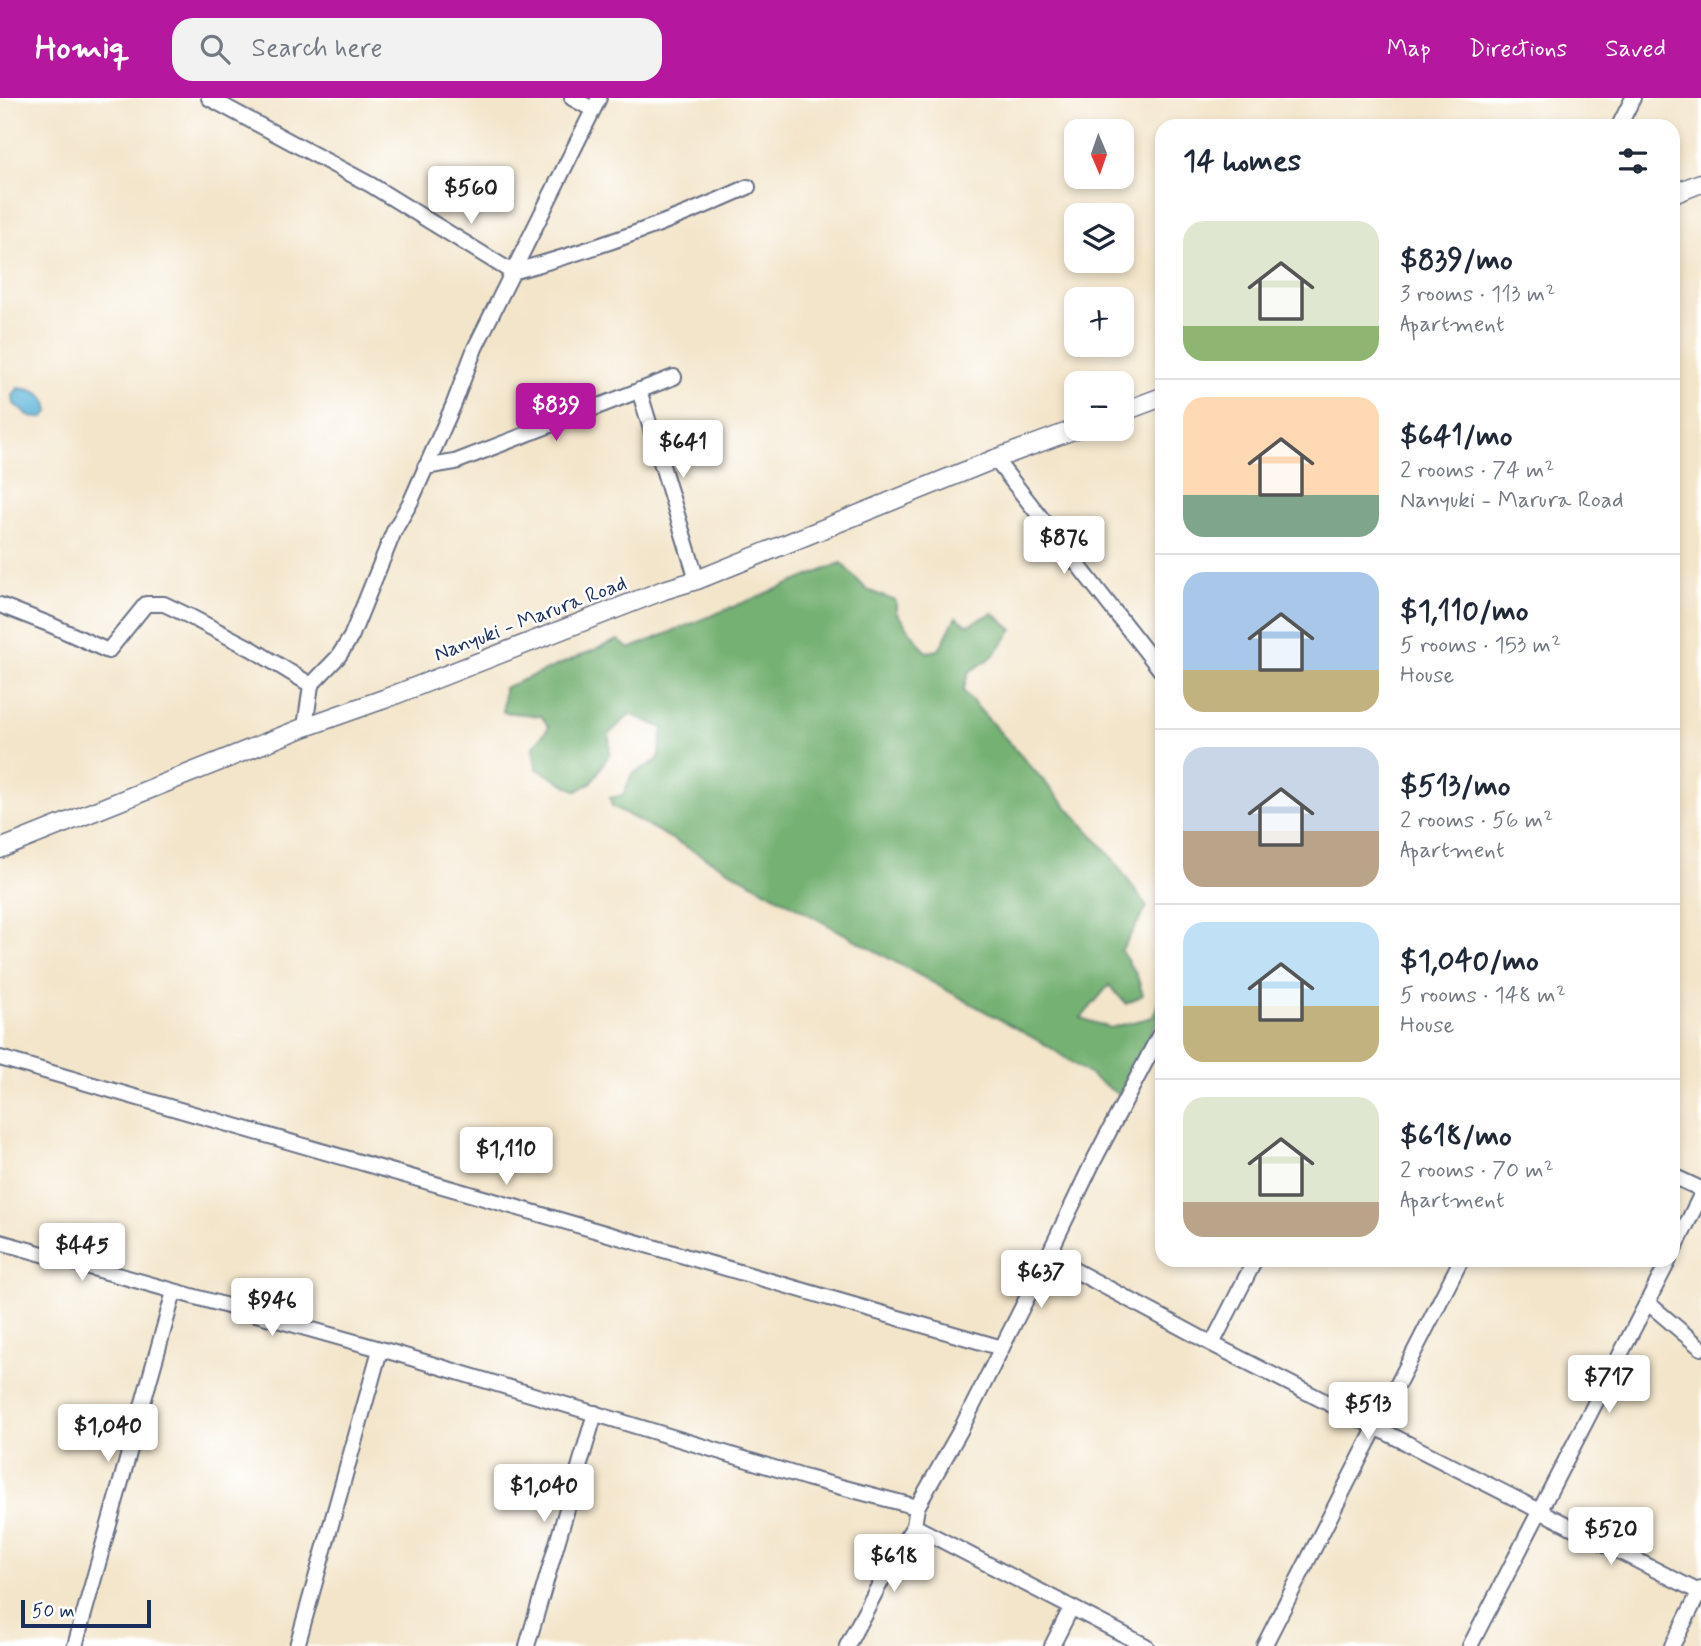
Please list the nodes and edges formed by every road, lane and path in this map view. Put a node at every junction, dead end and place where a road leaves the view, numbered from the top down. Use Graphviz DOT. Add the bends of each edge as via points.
graph roads {
  1 [pos="209,98"];
  2 [pos="572,98"];
  3 [pos="1633,98"];
  4 [pos="596,104"];
  5 [pos="1622,119"];
  6 [pos="1701,183"];
  7 [pos="748,187"];
  8 [pos="1680,191"];
  9 [pos="512,272"];
  10 [pos="674,377"];
  11 [pos="639,390"];
  12 [pos="1155,400"];
  13 [pos="1134,408"];
  14 [pos="1064,433"];
  15 [pos="995,459"];
  16 [pos="425,467"];
  17 [pos="696,580"];
  18 [pos="0,605"];
  19 [pos="1155,663"];
  20 [pos="311,685"];
  21 [pos="305,727"];
  22 [pos="0,849"];
  23 [pos="1155,1043"];
  24 [pos="0,1058"];
  25 [pos="1680,1179"];
  26 [pos="1701,1189"];
  27 [pos="1701,1195"];
  28 [pos="1680,1238"];
  29 [pos="0,1242"];
  30 [pos="1048,1256"];
  31 [pos="1251,1267"];
  32 [pos="1457,1267"];
  33 [pos="1666,1267"];
  34 [pos="174,1292"];
  35 [pos="1648,1303"];
  36 [pos="1212,1344"];
  37 [pos="1002,1348"];
  38 [pos="1701,1348"];
  39 [pos="380,1350"];
  40 [pos="594,1413"];
  41 [pos="1376,1426"];
  42 [pos="917,1507"];
  43 [pos="1538,1511"];
  44 [pos="915,1526"];
  45 [pos="1700,1590"];
  46 [pos="1071,1608"];
  47 [pos="75,1646"];
  48 [pos="297,1646"];
  49 [pos="527,1646"];
  50 [pos="847,1646"];
  51 [pos="1052,1646"];
  52 [pos="1146,1646"];
  53 [pos="1264,1646"];
  54 [pos="1470,1646"];
  55 [pos="1672,1646"];
  1 -- 9 [label="street" via="361,180"];
  2 -- 4 [label="street"];
  3 -- 5 [label="street"];
  4 -- 9 [label="street"];
  6 -- 8 [label="street"];
  7 -- 9 [label="street" via="646,230"];
  9 -- 16 [label="street"];
  10 -- 11 [label="street"];
  11 -- 16 [label="street" via="455,462"];
  11 -- 17 [label="street"];
  12 -- 13 [label="street"];
  14 -- 15 [label="street, Nanyuki - Marura Road"];
  15 -- 17 [label="street, Nanyuki - Marura Road"];
  15 -- 19 [label="street"];
  16 -- 20 [label="street" via="351,636"];
  17 -- 21 [label="street, Nanyuki - Marura Road"];
  18 -- 20 [label="street" via="108,651 146,604 164,604"];
  20 -- 21 [label="street"];
  21 -- 22 [label="street, Nanyuki - Marura Road"];
  23 -- 30 [label="street"];
  24 -- 37 [label="street"];
  25 -- 26 [label="street"];
  27 -- 28 [label="street"];
  29 -- 34 [label="street"];
  30 -- 36 [label="street"];
  30 -- 37 [label="street"];
  31 -- 36 [label="street"];
  32 -- 41 [label="street"];
  33 -- 35 [label="street"];
  34 -- 39 [label="street"];
  34 -- 47 [label="street"];
  35 -- 38 [label="street"];
  35 -- 43 [label="street"];
  36 -- 41 [label="street"];
  37 -- 42 [label="street"];
  39 -- 40 [label="street"];
  39 -- 48 [label="street"];
  40 -- 42 [label="street"];
  40 -- 49 [label="street"];
  41 -- 43 [label="street"];
  41 -- 53 [label="street"];
  42 -- 44 [label="street"];
  43 -- 45 [label="street"];
  43 -- 54 [label="street"];
  44 -- 46 [label="street"];
  44 -- 50 [label="street"];
  45 -- 55 [label="street"];
  46 -- 51 [label="street"];
  46 -- 52 [label="street"];
}
